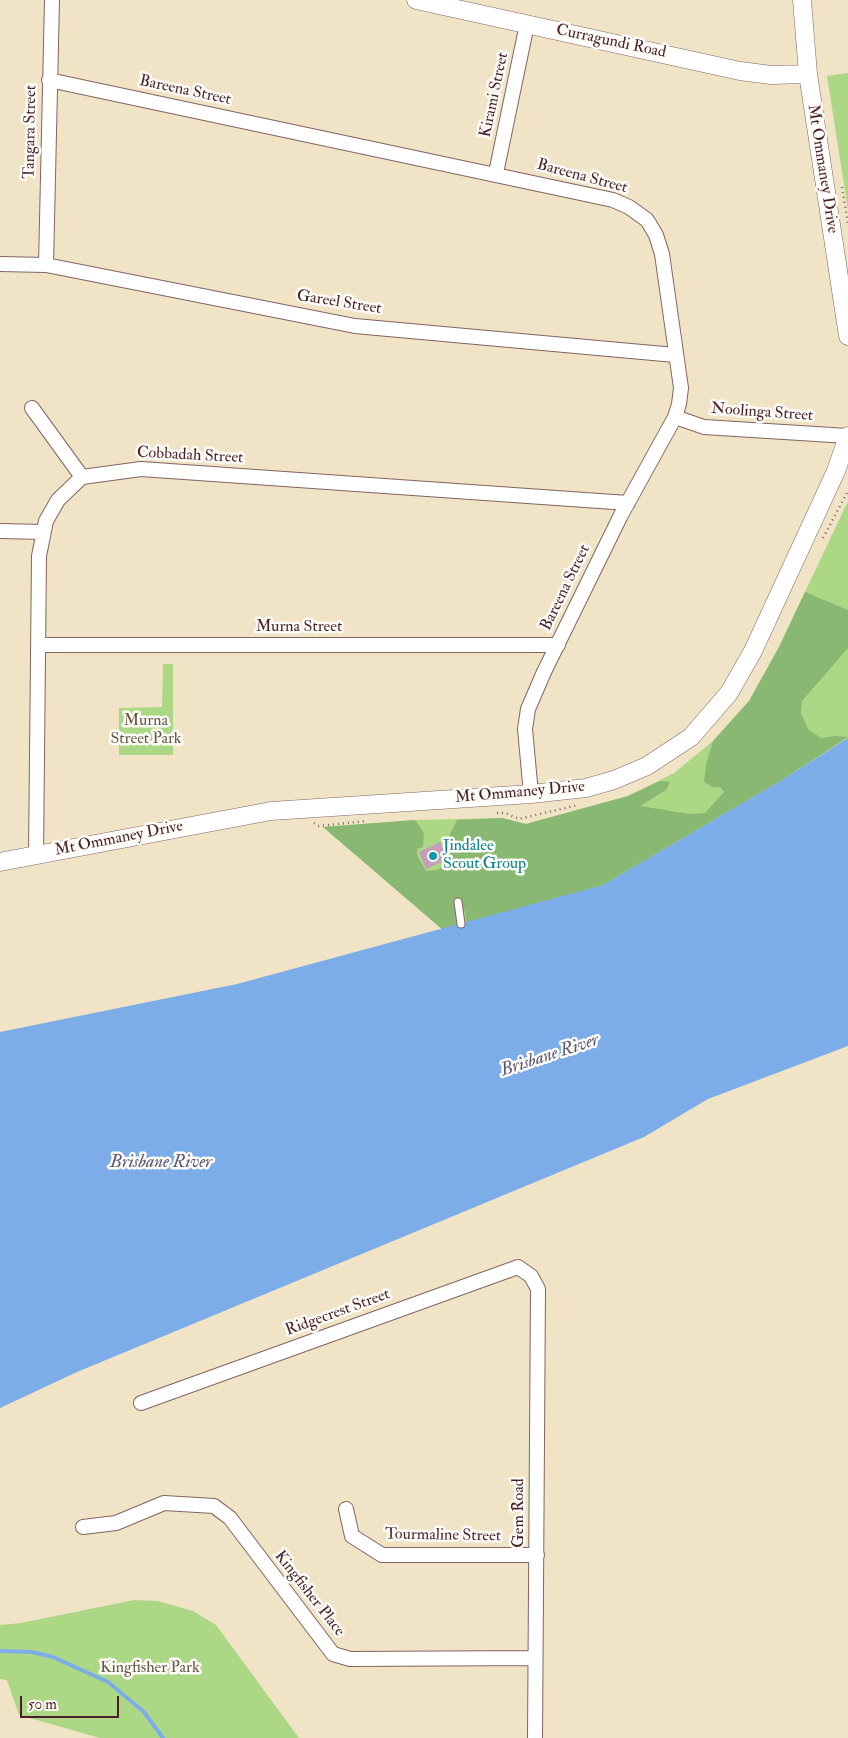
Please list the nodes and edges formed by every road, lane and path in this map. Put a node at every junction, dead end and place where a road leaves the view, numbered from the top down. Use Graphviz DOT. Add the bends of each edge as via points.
graph roads {
  1 [pos="52,0"];
  2 [pos="416,0"];
  3 [pos="802,0"];
  4 [pos="527,24"];
  5 [pos="808,74"];
  6 [pos="49,80"];
  7 [pos="496,173"];
  8 [pos="0,264"];
  9 [pos="46,265"];
  10 [pos="848,336"];
  11 [pos="675,355"];
  12 [pos="32,408"];
  13 [pos="675,417"];
  14 [pos="848,436"];
  15 [pos="82,477"];
  16 [pos="628,503"];
  17 [pos="0,531"];
  18 [pos="43,532"];
  19 [pos="558,645"];
  20 [pos="39,646"];
  21 [pos="531,794"];
  22 [pos="36,855"];
  23 [pos="0,862"];
  24 [pos="458,902"];
  25 [pos="461,924"];
  26 [pos="538,1289"];
  27 [pos="141,1403"];
  28 [pos="346,1509"];
  29 [pos="82,1527"];
  30 [pos="537,1555"];
  31 [pos="534,1658"];
  32 [pos="535,1738"];
  1 -- 6 [label="street, Tangara Street"];
  2 -- 4 [label="street, Curragundi Road"];
  3 -- 5 [label="street, Mt Ommaney Drive"];
  4 -- 5 [label="street, Curragundi Road" via="740,71 771,76"];
  4 -- 7 [label="street, Kirami Street"];
  5 -- 10 [label="street, Mt Ommaney Drive"];
  6 -- 7 [label="street, Bareena Street"];
  6 -- 9 [label="street, Tangara Street"];
  7 -- 11 [label="street, Bareena Street" via="613,200 647,220 662,254"];
  8 -- 9 [label="street, Gareel Street"];
  9 -- 11 [label="street, Gareel Street" via="355,326"];
  11 -- 13 [label="street, Bareena Street" via="681,388"];
  12 -- 15 [label="street"];
  13 -- 14 [label="street, Noolinga Street" via="704,427"];
  13 -- 16 [label="street, Bareena Street"];
  14 -- 21 [label="street, Mt Ommaney Drive" via="836,471 753,651 729,693 691,737 647,766 614,780 586,788"];
  15 -- 16 [label="street, Cobbadah Street" via="141,469"];
  15 -- 18 [label="street" via="58,500"];
  16 -- 19 [label="street, Bareena Street"];
  17 -- 18 [label="street"];
  18 -- 20 [label="street" via="39,556"];
  19 -- 20 [label="street, Murna Street"];
  19 -- 21 [label="street, Bareena Street" via="528,709 525,729"];
  20 -- 22 [label="street"];
  21 -- 22 [label="street, Mt Ommaney Drive" via="279,810"];
  22 -- 23 [label="street, Mt Ommaney Drive"];
  24 -- 25 [label="lane"];
  26 -- 27 [label="street, Ridgecrest Street" via="531,1276 518,1267"];
  26 -- 30 [label="street, Gem Road"];
  28 -- 30 [label="street, Tourmaline Street" via="352,1536 382,1555"];
  29 -- 31 [label="street, Kingfisher Place" via="116,1523 164,1503 214,1506 230,1518 333,1654 350,1659"];
  30 -- 31 [label="street, Gem Road"];
  31 -- 32 [label="street, Gem Road"];
}
